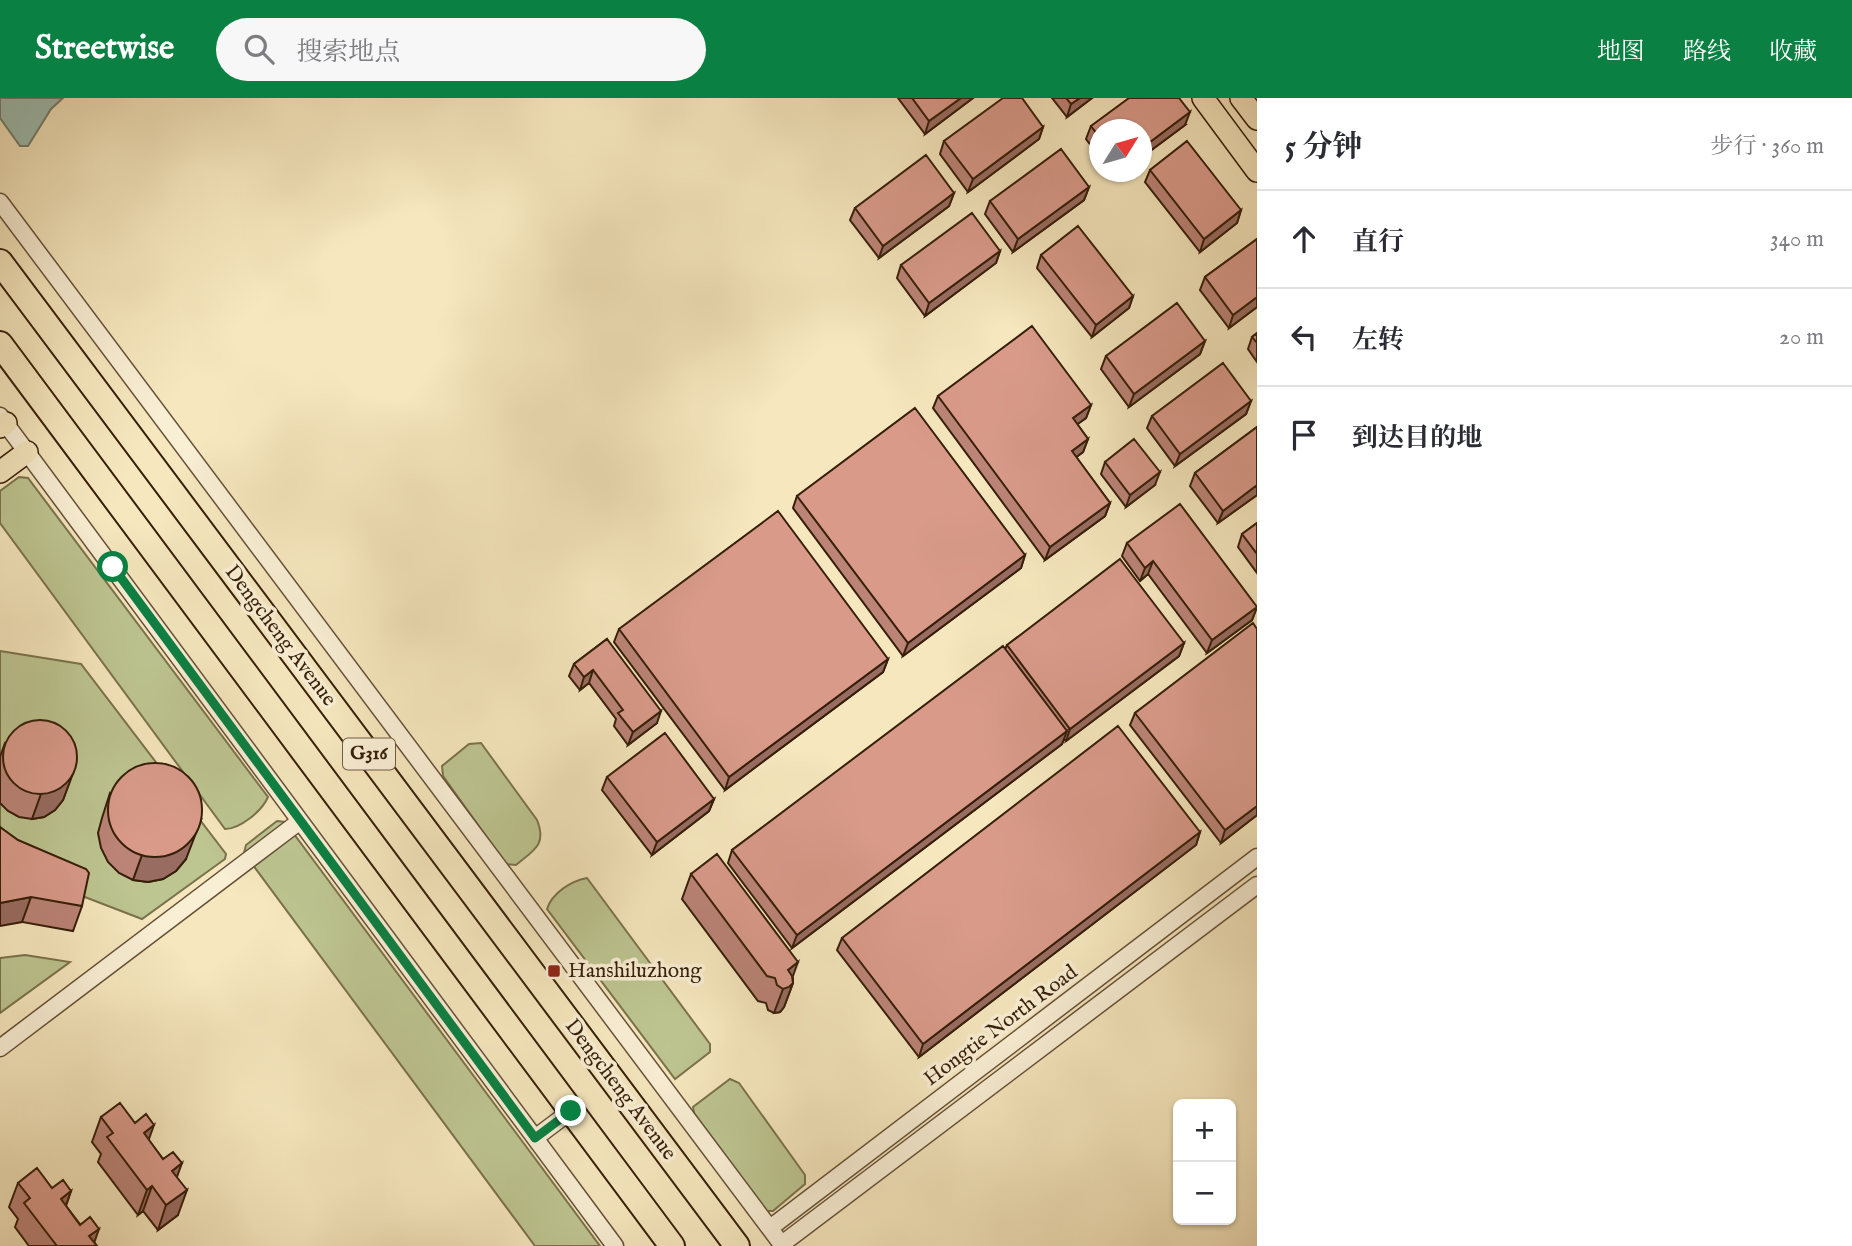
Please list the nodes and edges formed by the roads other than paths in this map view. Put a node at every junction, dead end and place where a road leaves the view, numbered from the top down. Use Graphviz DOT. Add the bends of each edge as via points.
graph roads {
  1 [pos="1203,98"];
  2 [pos="1241,98"];
  3 [pos="1257,118"];
  4 [pos="1257,171"];
  5 [pos="0,202"];
  6 [pos="0,262"];
  7 [pos="0,344"];
  8 [pos="2,422"];
  9 [pos="27,452"];
  10 [pos="0,472"];
  11 [pos="300,821"];
  12 [pos="1257,857"];
  13 [pos="1257,884"];
  14 [pos="0,1048"];
  15 [pos="571,1111"];
  16 [pos="535,1138"];
  17 [pos="770,1228"];
  18 [pos="782,1245"];
  19 [pos="615,1246"];
  20 [pos="672,1246"];
  21 [pos="737,1246"];
  1 -- 4 [label="main road"];
  2 -- 3 [label="main road"];
  5 -- 17 [label="street"];
  6 -- 21 [label="highway, Dengcheng Avenue / G316"];
  7 -- 15 [label="highway, G316"];
  8 -- 9 [label="street"];
  9 -- 10 [label="main road"];
  9 -- 11 [label="street"];
  11 -- 14 [label="street"];
  11 -- 16 [label="street"];
  12 -- 17 [label="street, Hongtie North Road"];
  13 -- 18 [label="street, Hongtie North Road"];
  15 -- 16 [label="street"];
  15 -- 20 [label="highway, G316"];
  16 -- 19 [label="street"];
  17 -- 18 [label="street"];
}
